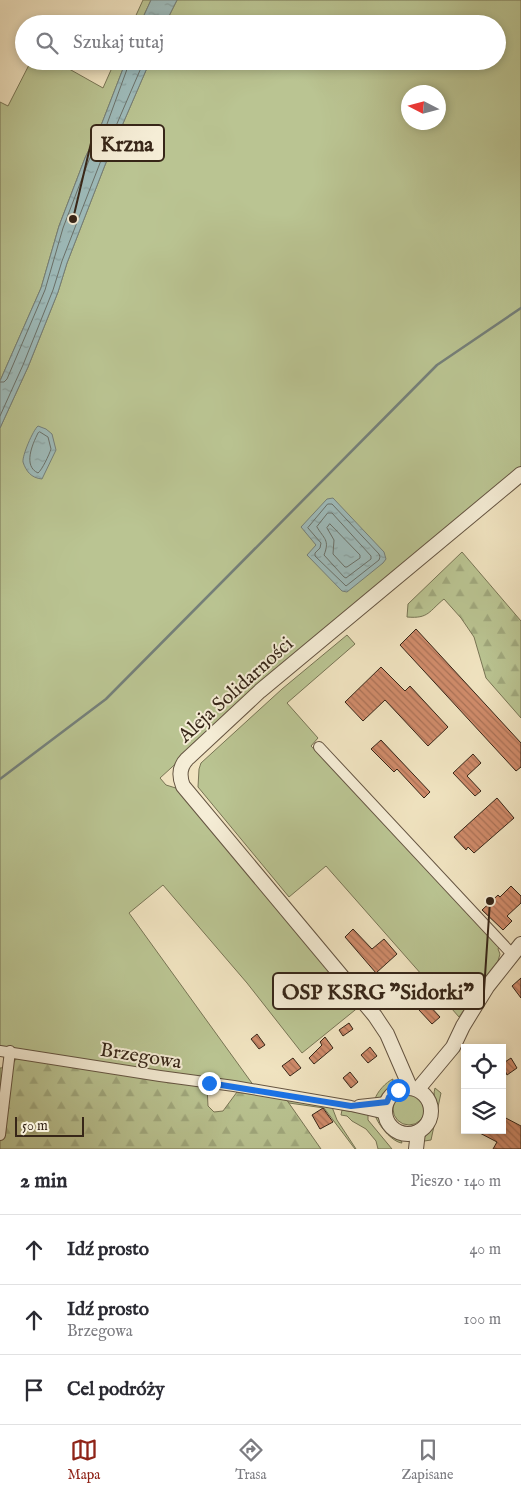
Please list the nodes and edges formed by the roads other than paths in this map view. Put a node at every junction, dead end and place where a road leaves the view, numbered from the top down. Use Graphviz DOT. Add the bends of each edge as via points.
graph roads {
  1 [pos="521,474"];
  2 [pos="319,747"];
  3 [pos="517,949"];
  4 [pos="5,1051"];
  5 [pos="413,1091"];
  6 [pos="386,1108"];
  7 [pos="412,1133"];
  8 [pos="0,1135"];
  9 [pos="409,1149"];
  10 [pos="416,1149"];
  1 -- 5 [label="street, Aleja Solidarności" via="260,691 180,768 183,786 375,1016 387,1034"];
  2 -- 3 [label="street"];
  3 -- 5 [label="street" via="487,987 453,1047"];
  4 -- 6 [label="street, Brzegowa" via="351,1106"];
  4 -- 8 [label="street, Brzegowa"];
  5 -- 6 [label="street" via="389,1097"];
  5 -- 7 [label="street" via="431,1108 431,1114 427,1124"];
  6 -- 7 [label="street" via="392,1127 399,1132"];
  7 -- 9 [label="street"];
  7 -- 10 [label="street"];
}
